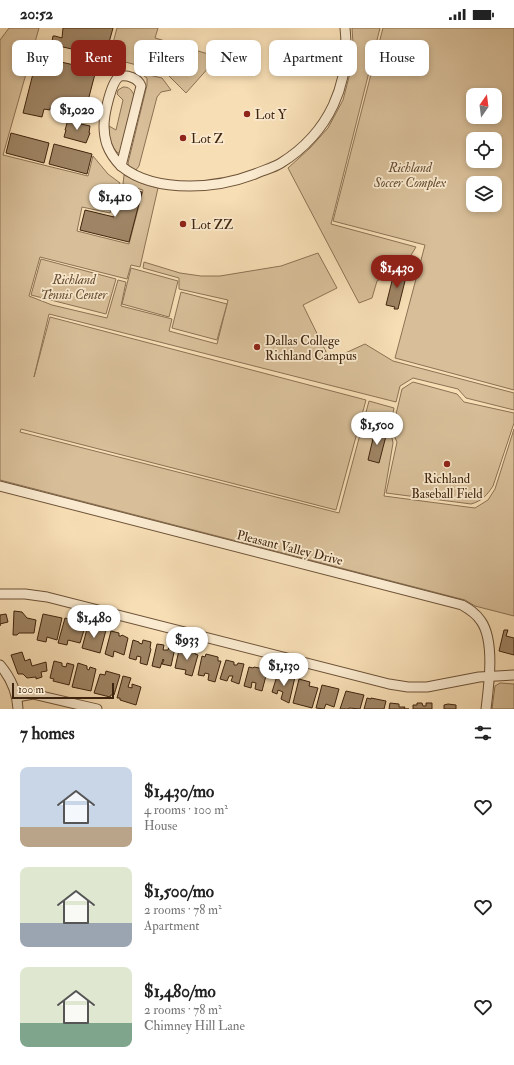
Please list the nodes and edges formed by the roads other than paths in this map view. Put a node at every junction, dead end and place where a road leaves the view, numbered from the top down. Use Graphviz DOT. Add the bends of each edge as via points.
graph roads {
  1 [pos="345,28"];
  2 [pos="121,166"];
  3 [pos="0,486"];
  4 [pos="0,594"];
  5 [pos="0,665"];
  6 [pos="514,675"];
  7 [pos="489,676"];
  8 [pos="17,697"];
  9 [pos="18,709"];
  10 [pos="97,709"];
  11 [pos="486,709"];
  1 -- 2 [label="street" via="345,66 336,100 307,142 279,164 242,178 198,186 173,185 150,180 131,174"];
  2 -- 2 [label="street" via="141,86 138,80 123,76 114,81 104,125 110,153"];
  3 -- 7 [label="street, Pleasant Valley Drive" via="462,605 482,622 489,648"];
  4 -- 7 [label="street" via="47,597 389,684 427,687"];
  5 -- 8 [label="street" via="13,683"];
  6 -- 7 [label="street"];
  7 -- 11 [label="street, Pleasant Valley Drive"];
  8 -- 9 [label="street"];
  8 -- 10 [label="street" via="33,694"];
}
